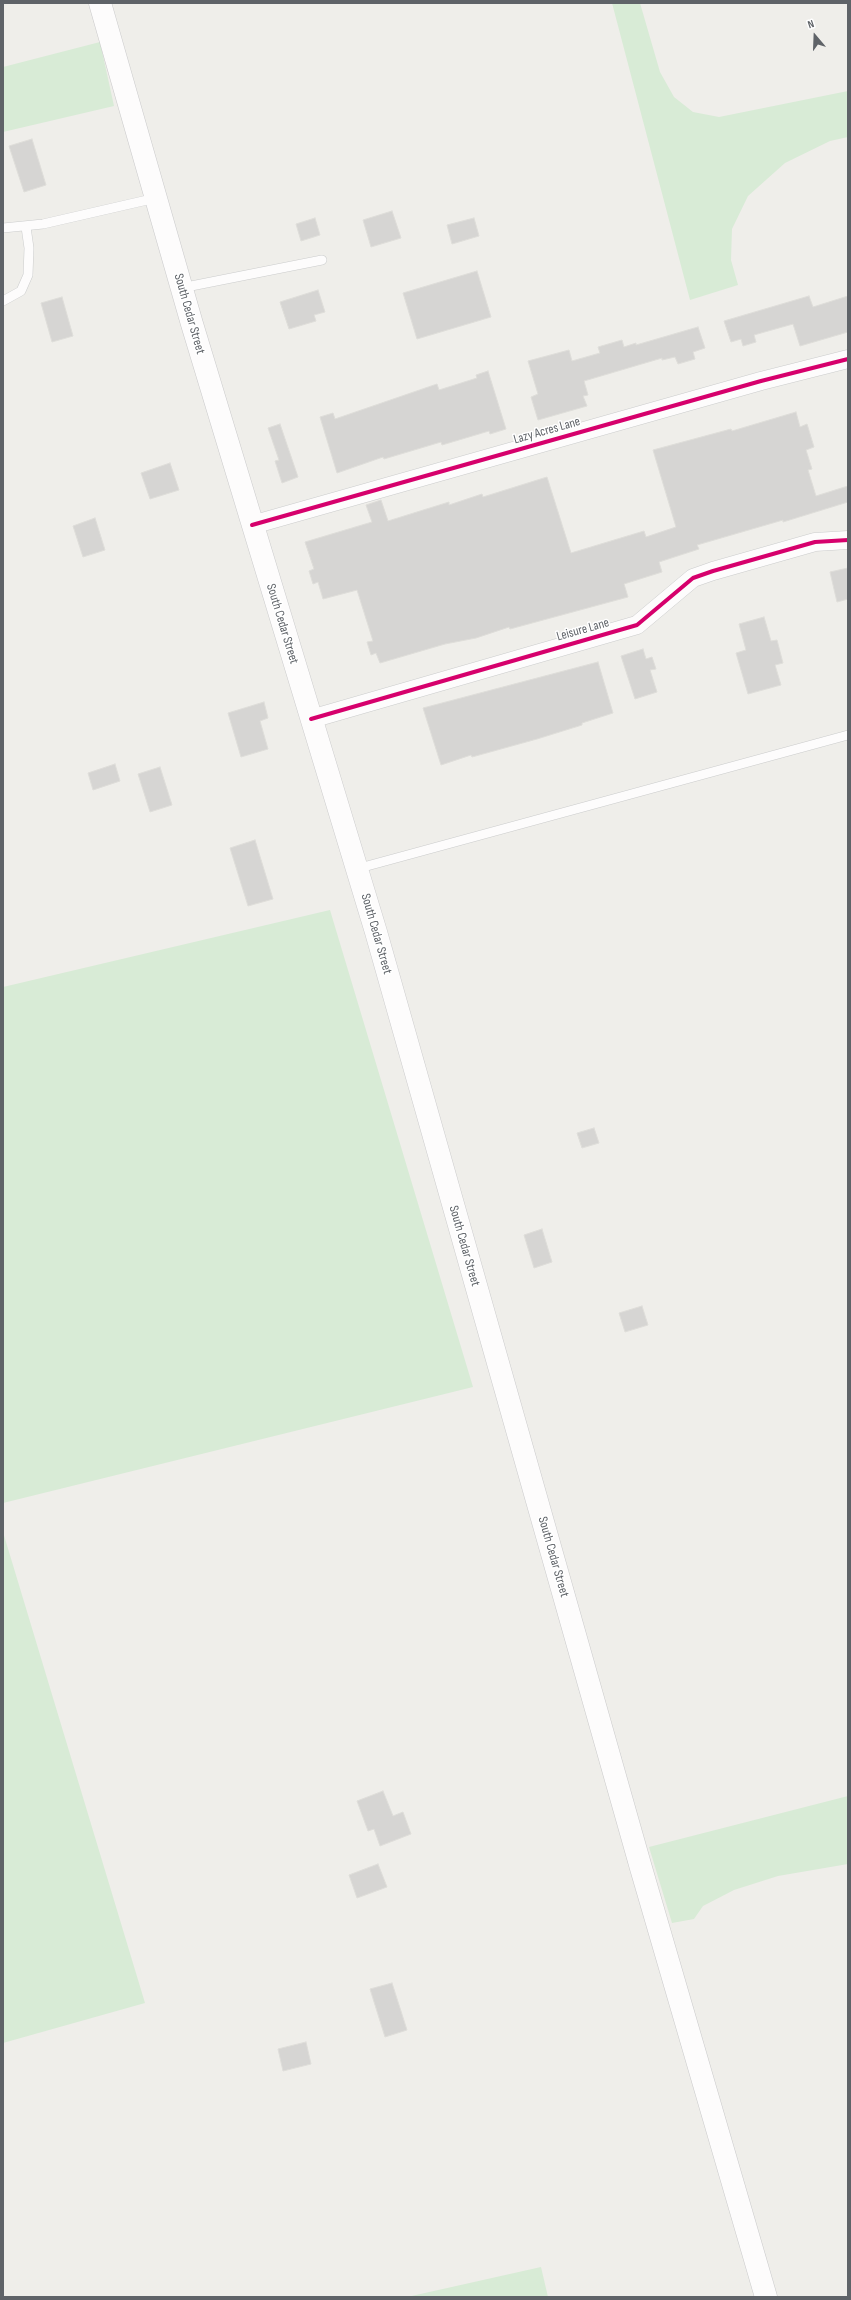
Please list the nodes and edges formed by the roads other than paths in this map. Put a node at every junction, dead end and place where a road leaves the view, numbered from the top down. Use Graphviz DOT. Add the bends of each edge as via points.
graph roads {
  1 [pos="100,3"];
  2 [pos="156,198"];
  3 [pos="26,227"];
  4 [pos="3,228"];
  5 [pos="322,260"];
  6 [pos="182,288"];
  7 [pos="3,301"];
  8 [pos="848,359"];
  9 [pos="252,524"];
  10 [pos="848,540"];
  11 [pos="311,719"];
  12 [pos="848,735"];
  13 [pos="356,869"];
  14 [pos="766,2297"];
  1 -- 2 [label="main road, South Cedar Street"];
  2 -- 3 [label="lane" via="112,210"];
  2 -- 6 [label="main road, South Cedar Street"];
  3 -- 4 [label="lane"];
  3 -- 7 [label="lane" via="29,248 28,275 21,291"];
  5 -- 6 [label="lane"];
  6 -- 9 [label="main road, South Cedar Street"];
  8 -- 9 [label="street, Lazy Acres Lane"];
  9 -- 11 [label="main road, South Cedar Street"];
  10 -- 11 [label="street, Leisure Lane" via="815,542 693,578 637,625"];
  11 -- 13 [label="main road, South Cedar Street"];
  12 -- 13 [label="lane"];
  13 -- 14 [label="main road, South Cedar Street"];
}
